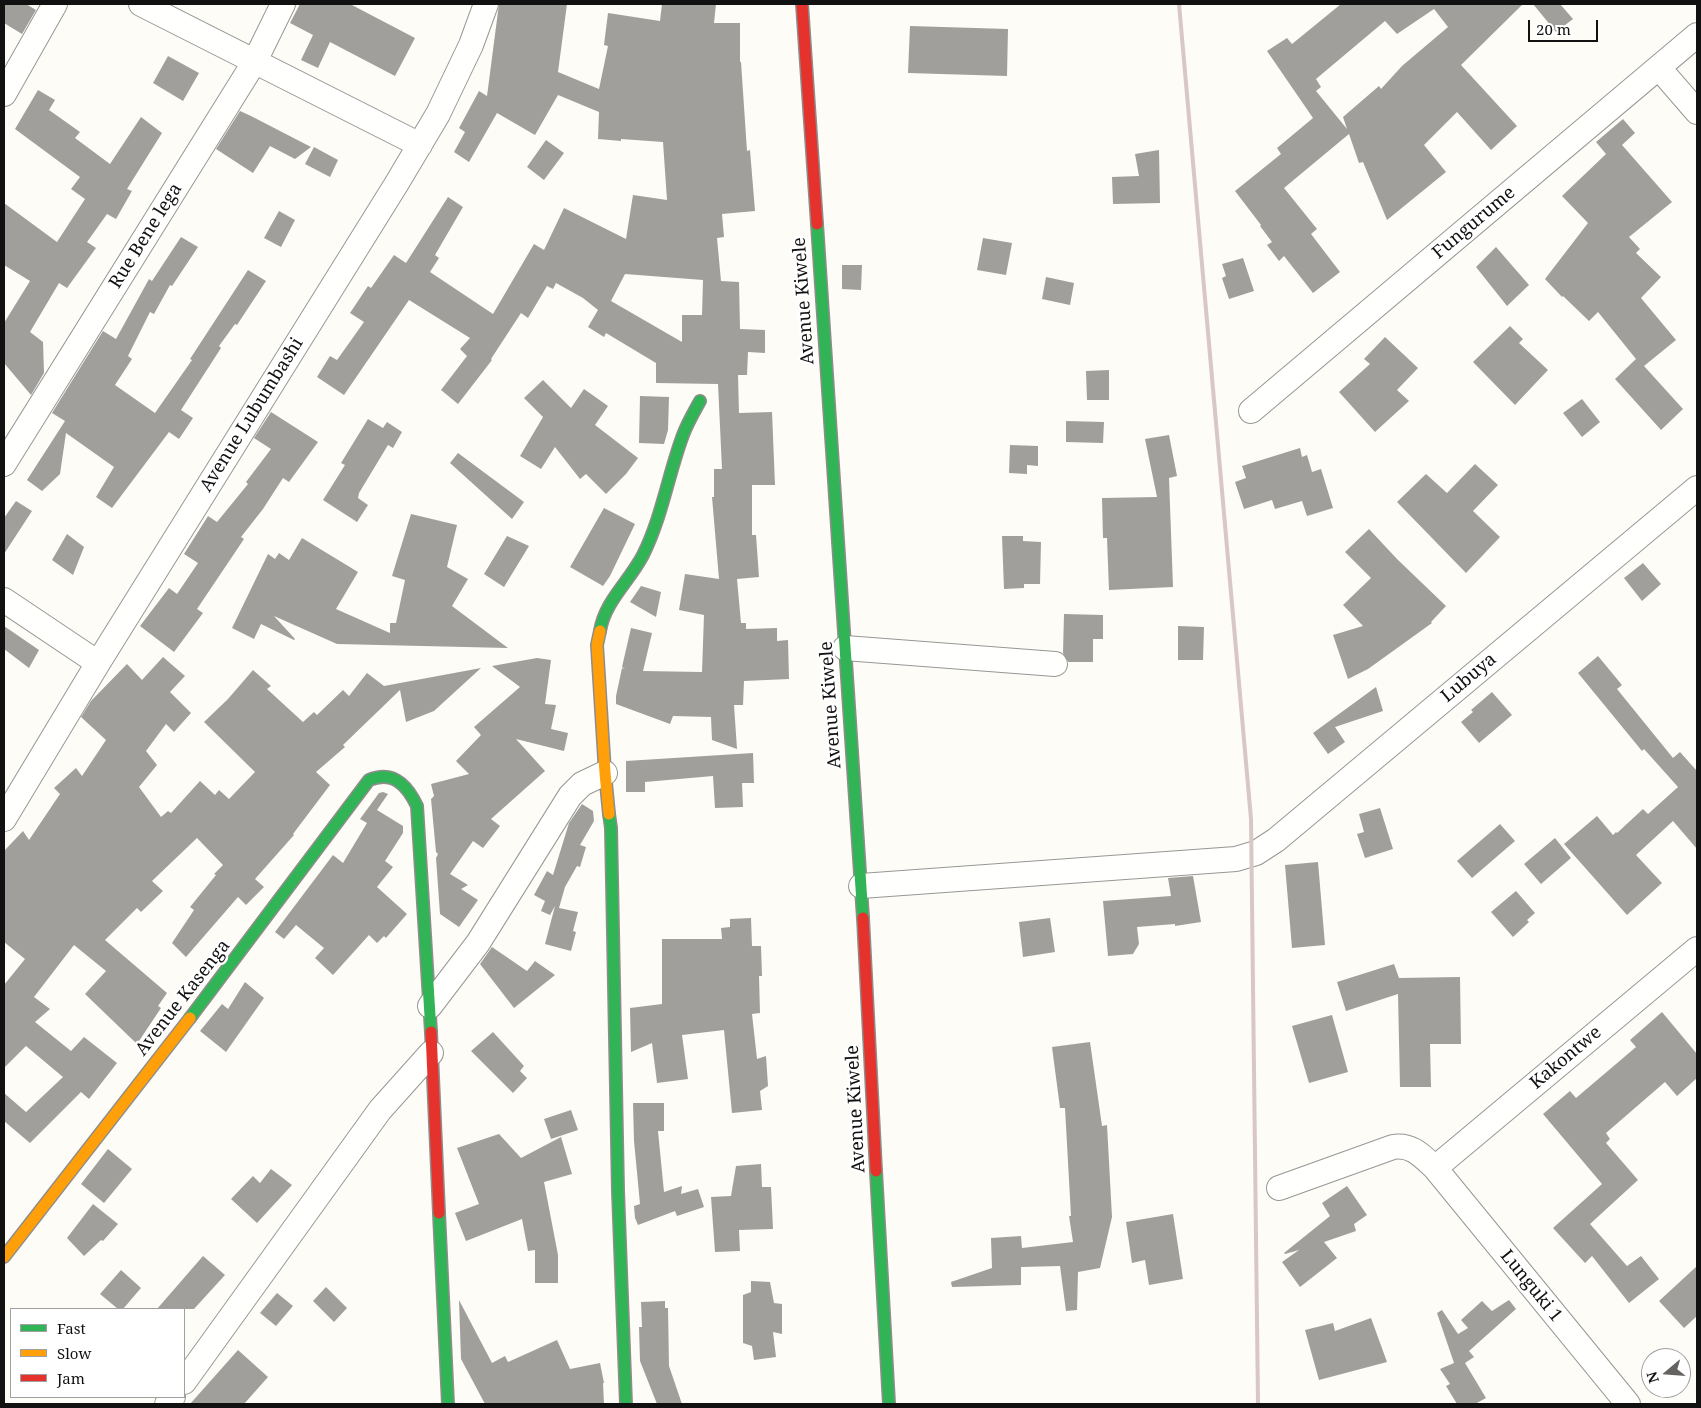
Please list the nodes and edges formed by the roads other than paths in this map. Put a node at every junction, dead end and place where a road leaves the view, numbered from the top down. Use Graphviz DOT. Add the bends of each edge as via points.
graph roads {
  1 [pos="55,4"];
  2 [pos="141,4"];
  3 [pos="283,4"];
  4 [pos="486,4"];
  5 [pos="802,4"];
  6 [pos="1697,34"];
  7 [pos="255,61"];
  8 [pos="1659,68"];
  9 [pos="4,94"];
  10 [pos="1697,112"];
  11 [pos="420,145"];
  12 [pos="700,401"];
  13 [pos="1251,411"];
  14 [pos="4,464"];
  15 [pos="1697,488"];
  16 [pos="4,600"];
  17 [pos="845,648"];
  18 [pos="98,663"];
  19 [pos="1055,664"];
  20 [pos="605,773"];
  21 [pos="4,818"];
  22 [pos="861,886"];
  23 [pos="1697,949"];
  24 [pos="430,1006"];
  25 [pos="431,1052"];
  26 [pos="1435,1168"];
  27 [pos="1279,1188"];
  28 [pos="4,1257"];
  29 [pos="185,1381"];
  30 [pos="448,1404"];
  31 [pos="626,1404"];
  32 [pos="889,1404"];
  33 [pos="1628,1404"];
  1 -- 9 [label="street"];
  2 -- 7 [label="street"];
  3 -- 7 [label="street, Rue Bene lega"];
  4 -- 11 [label="street, Avenue Lubumbashi" via="471,45"];
  5 -- 17 [label="street, Avenue Kiwele"];
  6 -- 8 [label="street, Fungurume"];
  7 -- 11 [label="street"];
  7 -- 14 [label="street, Rue Bene lega"];
  8 -- 10 [label="street"];
  8 -- 13 [label="street, Fungurume"];
  11 -- 18 [label="street, Avenue Lubumbashi"];
  12 -- 20 [label="street" via="683,435 656,525 642,557 602,618 597,645"];
  15 -- 22 [label="street, Lubuya" via="1276,840 1256,853 1236,859"];
  16 -- 18 [label="street"];
  17 -- 19 [label="street"];
  17 -- 22 [label="street, Avenue Kiwele"];
  18 -- 21 [label="street, Avenue Lubumbashi"];
  20 -- 24 [label="street" via="582,784 570,796 478,943"];
  20 -- 31 [label="street" via="611,828"];
  22 -- 32 [label="street, Avenue Kiwele"];
  23 -- 26 [label="street, Kakontwe"];
  24 -- 25 [label="street"];
  24 -- 28 [label="street, Avenue Kasenga" via="417,806 410,792 396,780 379,776 369,780 208,996"];
  25 -- 29 [label="street" via="380,1110"];
  25 -- 30 [label="street"];
  26 -- 27 [label="street, Lunguki 1" via="1416,1151 1401,1145"];
  26 -- 33 [label="street, Lunguki 1"];
}
